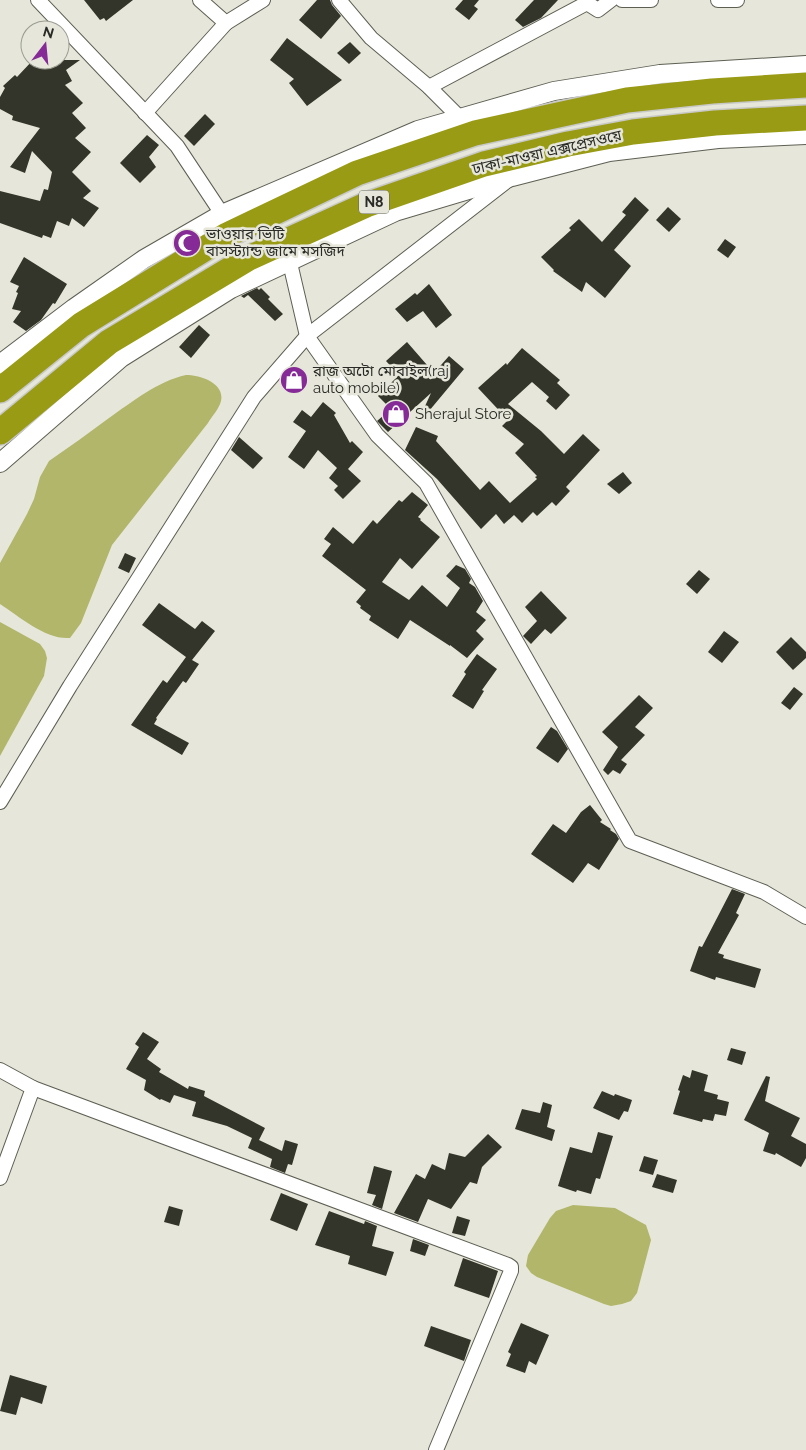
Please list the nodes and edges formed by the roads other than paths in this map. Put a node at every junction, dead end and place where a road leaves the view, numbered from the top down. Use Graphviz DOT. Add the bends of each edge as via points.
graph roads {
  1 [pos="38,0"];
  2 [pos="200,0"];
  3 [pos="263,0"];
  4 [pos="339,0"];
  5 [pos="611,0"];
  6 [pos="622,0"];
  7 [pos="651,0"];
  8 [pos="718,0"];
  9 [pos="738,0"];
  10 [pos="226,22"];
  11 [pos="806,66"];
  12 [pos="806,85"];
  13 [pos="429,87"];
  14 [pos="145,113"];
  15 [pos="459,117"];
  16 [pos="806,118"];
  17 [pos="806,135"];
  18 [pos="512,177"];
  19 [pos="222,214"];
  20 [pos="290,263"];
  21 [pos="307,336"];
  22 [pos="0,364"];
  23 [pos="0,390"];
  24 [pos="0,432"];
  25 [pos="0,462"];
  26 [pos="0,802"];
  27 [pos="806,917"];
  28 [pos="0,1070"];
  29 [pos="33,1088"];
  30 [pos="0,1178"];
  31 [pos="436,1450"];
  1 -- 14 [label="street"];
  2 -- 10 [label="street"];
  3 -- 10 [label="street"];
  4 -- 13 [label="street" via="371,38"];
  5 -- 13 [label="street" via="598,10 587,2"];
  6 -- 7 [label="street"];
  8 -- 9 [label="street"];
  10 -- 14 [label="street"];
  11 -- 15 [label="street" via="660,74 554,92"];
  12 -- 23 [label="highway, N8" via="627,100 482,131 357,173 227,235 81,326"];
  13 -- 15 [label="street"];
  14 -- 19 [label="street" via="177,146"];
  15 -- 19 [label="street" via="418,130"];
  16 -- 24 [label="highway, ঢাকা-মাওয়া এক্সপ্রেসওয়ে / N8" via="633,132 568,144 484,164 366,205 249,258 109,342"];
  17 -- 18 [label="street" via="718,139 609,152"];
  18 -- 20 [label="street" via="395,212"];
  18 -- 21 [label="street"];
  19 -- 22 [label="street" via="144,259"];
  20 -- 21 [label="street"];
  20 -- 25 [label="street" via="231,289 121,358"];
  21 -- 26 [label="street" via="254,397"];
  21 -- 27 [label="street" via="377,434 426,483 630,841 764,892"];
  28 -- 29 [label="street"];
  29 -- 30 [label="street"];
  29 -- 31 [label="street" via="511,1267"];
}
